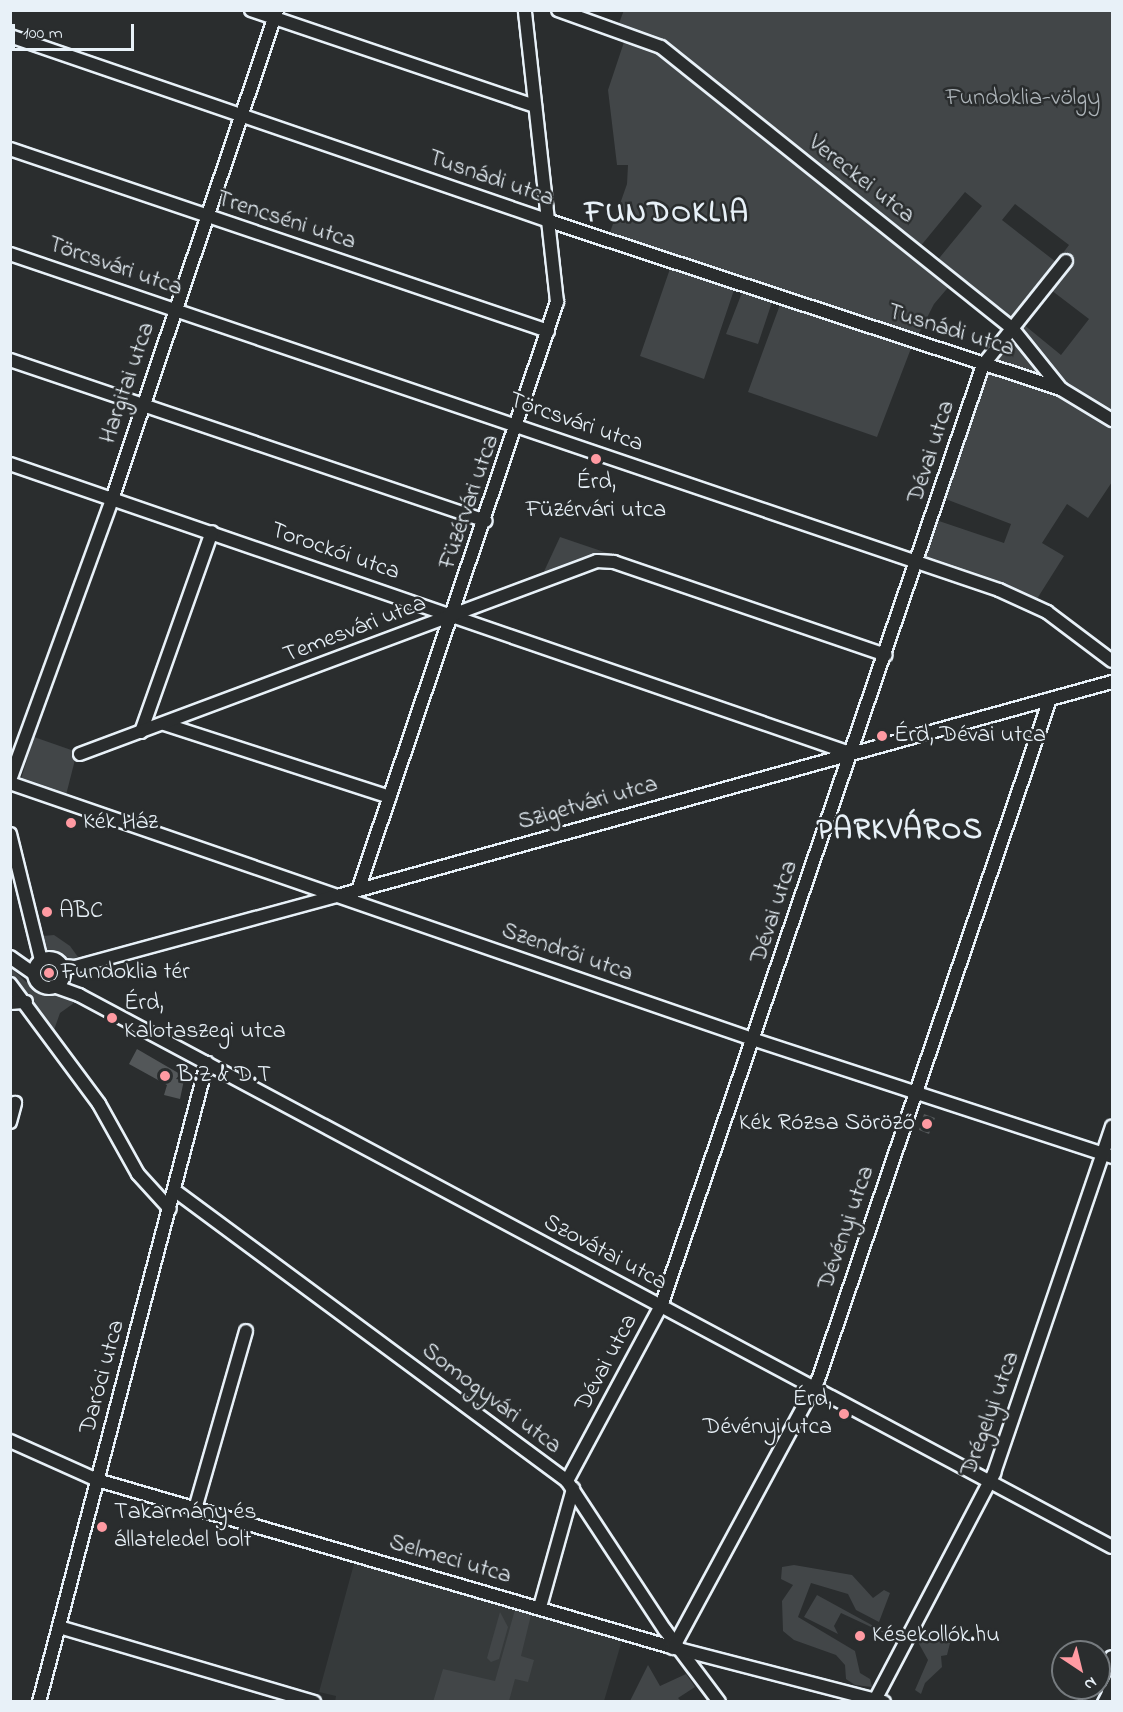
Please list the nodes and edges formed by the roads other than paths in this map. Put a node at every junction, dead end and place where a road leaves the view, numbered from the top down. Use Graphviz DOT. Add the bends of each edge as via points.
graph roads {
  1 [pos="251,10"];
  2 [pos="525,10"];
  3 [pos="558,10"];
  4 [pos="276,14"];
  5 [pos="10,36"];
  6 [pos="535,106"];
  7 [pos="242,116"];
  8 [pos="10,149"];
  9 [pos="206,217"];
  10 [pos="549,221"];
  11 [pos="10,254"];
  12 [pos="1066,261"];
  13 [pos="175,310"];
  14 [pos="1012,328"];
  15 [pos="548,331"];
  16 [pos="10,360"];
  17 [pos="983,365"];
  18 [pos="1061,389"];
  19 [pos="142,403"];
  20 [pos="1113,420"];
  21 [pos="518,425"];
  22 [pos="10,464"];
  23 [pos="112,499"];
  24 [pos="486,521"];
  25 [pos="212,532"];
  26 [pos="917,562"];
  27 [pos="453,615"];
  28 [pos="885,655"];
  29 [pos="1113,661"];
  30 [pos="1113,682"];
  31 [pos="1050,699"];
  32 [pos="164,724"];
  33 [pos="141,732"];
  34 [pos="850,753"];
  35 [pos="80,754"];
  36 [pos="10,782"];
  37 [pos="390,797"];
  38 [pos="10,834"];
  39 [pos="358,890"];
  40 [pos="337,896"];
  41 [pos="13,958"];
  42 [pos="39,960"];
  43 [pos="66,970"];
  44 [pos="10,984"];
  45 [pos="54,986"];
  46 [pos="79,995"];
  47 [pos="26,1002"];
  48 [pos="10,1003"];
  49 [pos="755,1040"];
  50 [pos="207,1063"];
  51 [pos="919,1093"];
  52 [pos="15,1103"];
  53 [pos="10,1122"];
  54 [pos="1113,1127"];
  55 [pos="1108,1156"];
  56 [pos="174,1190"];
  57 [pos="170,1209"];
  58 [pos="661,1306"];
  59 [pos="246,1331"];
  60 [pos="814,1388"];
  61 [pos="10,1440"];
  62 [pos="97,1480"];
  63 [pos="989,1483"];
  64 [pos="570,1485"];
  65 [pos="195,1509"];
  66 [pos="1113,1547"];
  67 [pos="540,1607"];
  68 [pos="59,1627"];
  69 [pos="676,1646"];
  70 [pos="39,1701"];
  71 [pos="314,1701"];
  72 [pos="719,1701"];
  73 [pos="878,1701"];
  1 -- 4 [label="street"];
  2 -- 6 [label="street, Füzérvári utca"];
  3 -- 14 [label="street, Vereckei utca" via="661,47"];
  4 -- 6 [label="street"];
  4 -- 7 [label="street, Hargitai utca"];
  5 -- 7 [label="street, Tusnádi utca"];
  6 -- 10 [label="street, Füzérvári utca"];
  7 -- 9 [label="street, Hargitai utca"];
  7 -- 10 [label="street, Tusnádi utca"];
  8 -- 9 [label="street, Trencséni utca"];
  9 -- 13 [label="street, Hargitai utca"];
  9 -- 15 [label="street, Trencséni utca"];
  10 -- 15 [label="street, Füzérvári utca" via="558,295"];
  10 -- 17 [label="street, Tusnádi utca"];
  11 -- 13 [label="street, Törcsvári utca"];
  12 -- 14 [label="street, Dévai utca"];
  13 -- 19 [label="street, Hargitai utca"];
  13 -- 21 [label="street, Törcsvári utca"];
  14 -- 17 [label="street, Dévai utca"];
  14 -- 18 [label="street, Vereckei utca"];
  15 -- 21 [label="street, Füzérvári utca"];
  16 -- 19 [label="street"];
  17 -- 18 [label="street, Tusnádi utca" via="997,366"];
  17 -- 26 [label="street, Dévai utca"];
  18 -- 20 [label="street, Vereckei utca"];
  19 -- 23 [label="street, Hargitai utca"];
  19 -- 24 [label="street"];
  21 -- 24 [label="street, Füzérvári utca"];
  21 -- 26 [label="street, Törcsvári utca"];
  22 -- 23 [label="street, Torockói utca"];
  23 -- 25 [label="street, Torockói utca"];
  23 -- 36 [label="street, Hargitai utca"];
  24 -- 27 [label="street, Füzérvári utca"];
  25 -- 27 [label="street, Torockói utca"];
  25 -- 33 [label="street"];
  26 -- 28 [label="street, Dévai utca"];
  26 -- 29 [label="street, Törcsvári utca" via="1028,602"];
  27 -- 28 [label="street, Temesvári utca" via="590,563 614,562"];
  27 -- 32 [label="street, Temesvári utca"];
  27 -- 34 [label="street, Torockói utca"];
  27 -- 37 [label="street, Füzérvári utca"];
  28 -- 34 [label="street, Dévai utca"];
  30 -- 31 [label="street, Szigetvári utca"];
  31 -- 34 [label="street, Szigetvári utca"];
  31 -- 51 [label="street, Dévényi utca"];
  32 -- 33 [label="street, Temesvári utca"];
  32 -- 37 [label="street"];
  33 -- 35 [label="street, Temesvári utca"];
  34 -- 39 [label="street, Szigetvári utca"];
  34 -- 49 [label="street, Dévai utca"];
  36 -- 40 [label="street, Szendrői utca"];
  37 -- 39 [label="street, Füzérvári utca"];
  38 -- 42 [label="street"];
  39 -- 40 [label="street, Szigetvári utca"];
  40 -- 43 [label="street, Szigetvári utca"];
  40 -- 49 [label="street, Szendrői utca"];
  41 -- 42 [label="street"];
  42 -- 43 [label="street"];
  42 -- 45 [label="street" via="39,984"];
  43 -- 45 [label="street"];
  43 -- 46 [label="street"];
  44 -- 47 [label="street"];
  45 -- 46 [label="street"];
  46 -- 50 [label="street, Szovátai utca"];
  47 -- 48 [label="street"];
  47 -- 57 [label="street" via="115,1128 138,1174"];
  49 -- 51 [label="street, Szendrői utca"];
  49 -- 58 [label="street, Dévai utca"];
  50 -- 56 [label="street, Daróci utca"];
  50 -- 58 [label="street, Szovátai utca"];
  51 -- 55 [label="street, Szendrői utca"];
  51 -- 60 [label="street, Dévényi utca"];
  52 -- 53 [label="street"];
  54 -- 55 [label="street, Drégelyi utca"];
  55 -- 63 [label="street, Drégelyi utca"];
  56 -- 57 [label="street, Daróci utca"];
  56 -- 64 [label="street, Somogyvári utca"];
  57 -- 62 [label="street, Daróci utca"];
  58 -- 60 [label="street, Szovátai utca"];
  58 -- 64 [label="street, Dévai utca"];
  59 -- 65 [label="street"];
  60 -- 63 [label="street, Szovátai utca"];
  60 -- 69 [label="street, Dévényi utca"];
  61 -- 62 [label="street, Selmeci utca"];
  62 -- 65 [label="street, Selmeci utca"];
  62 -- 68 [label="street, Daróci utca"];
  63 -- 66 [label="street, Szovátai utca"];
  63 -- 73 [label="street, Drégelyi utca"];
  64 -- 67 [label="street, Dévai utca"];
  64 -- 69 [label="street, Somogyvári utca"];
  65 -- 67 [label="street, Selmeci utca"];
  67 -- 69 [label="street, Selmeci utca"];
  68 -- 70 [label="street, Daróci utca"];
  68 -- 71 [label="street"];
  69 -- 72 [label="street, Somogyvári utca"];
  69 -- 73 [label="street, Selmeci utca"];
}
